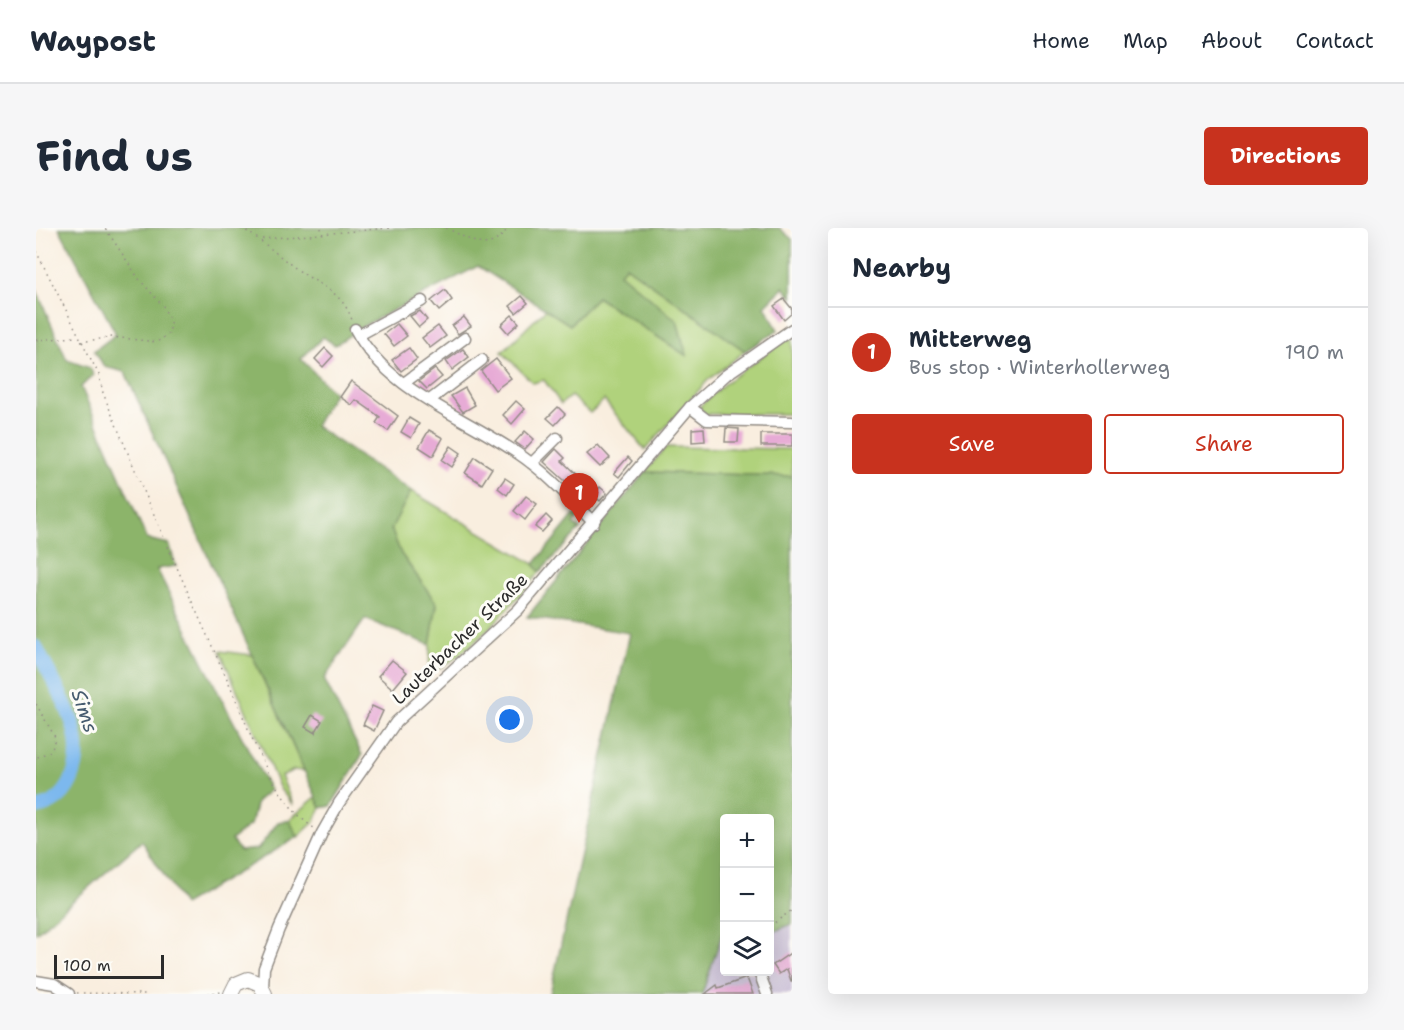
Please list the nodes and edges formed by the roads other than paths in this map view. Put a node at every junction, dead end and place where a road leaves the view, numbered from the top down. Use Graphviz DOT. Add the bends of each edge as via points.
graph roads {
  1 [pos="422,301"];
  2 [pos="792,329"];
  3 [pos="465,338"];
  4 [pos="482,360"];
  5 [pos="404,383"];
  6 [pos="430,400"];
  7 [pos="690,407"];
  8 [pos="792,422"];
  9 [pos="557,438"];
  10 [pos="532,463"];
  11 [pos="594,523"];
  12 [pos="264,968"];
  13 [pos="760,976"];
  14 [pos="248,979"];
  15 [pos="36,981"];
  16 [pos="264,991"];
  17 [pos="230,993"];
  18 [pos="69,994"];
  19 [pos="767,994"];
  1 -- 5 [label="street" via="357,332 378,361"];
  2 -- 7 [label="street, Lauterbacher Straße" via="726,375"];
  3 -- 5 [label="street"];
  4 -- 6 [label="street"];
  5 -- 6 [label="street"];
  6 -- 10 [label="street"];
  7 -- 8 [label="street" via="707,420"];
  7 -- 11 [label="street, Lauterbacher Straße"];
  9 -- 10 [label="street"];
  10 -- 11 [label="street"];
  11 -- 12 [label="street, Lauterbacher Straße" via="518,610 396,723 322,833"];
  12 -- 14 [label="street"];
  12 -- 16 [label="street, Lauterbacher Straße"];
  13 -- 19 [label="street"];
  14 -- 16 [label="main road" via="257,981"];
  14 -- 17 [label="main road" via="236,984"];
  15 -- 18 [label="street" via="54,984"];
}
